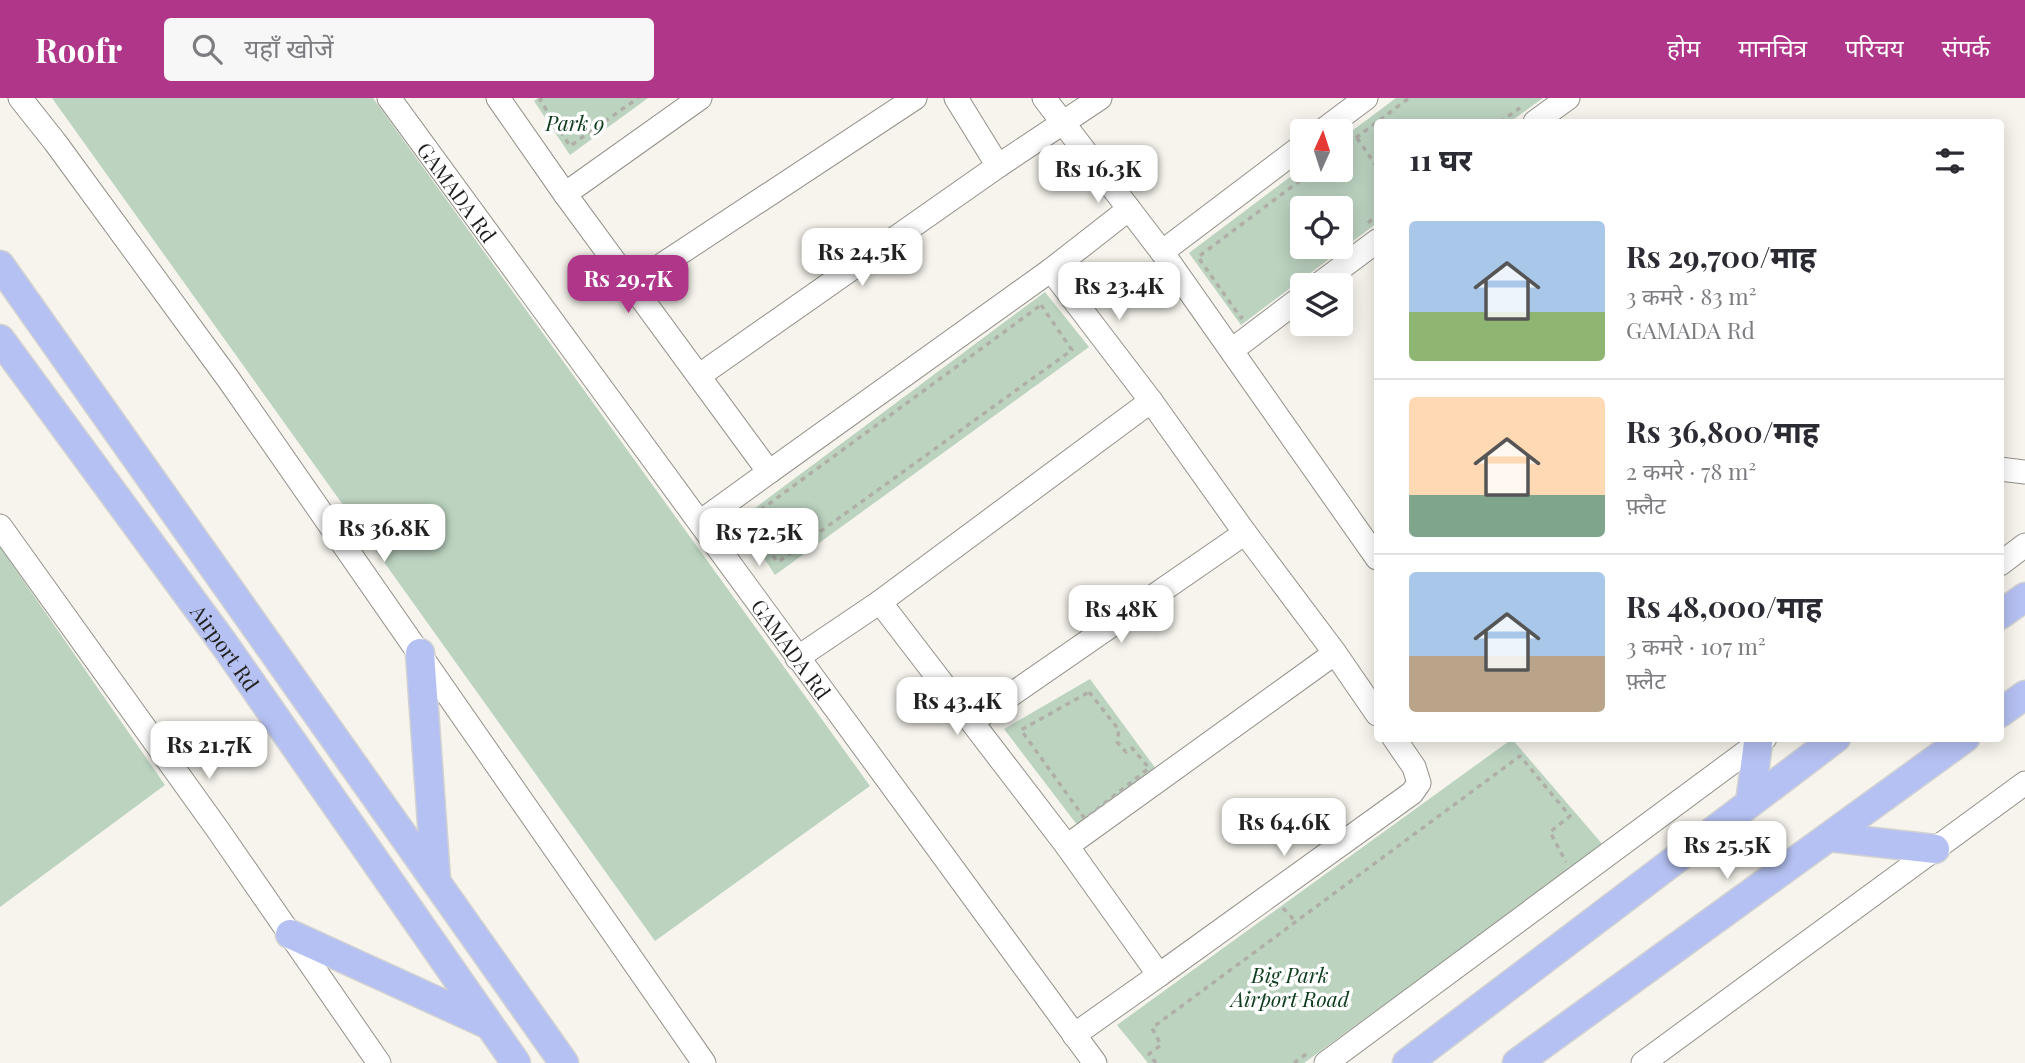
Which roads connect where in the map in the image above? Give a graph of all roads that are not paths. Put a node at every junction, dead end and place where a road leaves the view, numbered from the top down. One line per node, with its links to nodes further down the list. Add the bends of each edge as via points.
1 (20, 98): 41 (street, via 229,380)
2 (389, 98): 32 (street, GAMADA Rd)
3 (700, 98): 16 (street)
4 (915, 98): 23 (street)
5 (956, 98): 15 (street)
6 (1044, 98): 13 (street)
7 (1100, 98): 13 (street)
8 (1366, 98): 11 (street)
9 (1568, 98): 12 (street)
10 (501, 99): 16 (street)
11 (1338, 119)
12 (1539, 119)
13 (1063, 124): 15 (street); 17 (street)
14 (1290, 155): 19 (street)
15 (998, 166): 27 (street)
16 (565, 194): 23 (street)
17 (1129, 209): 19 (street); 21 (street)
18 (1374, 243): 22 (street)
19 (1162, 251): 26 (street)
20 (0, 265): 58 (main road)
21 (1051, 270): 28 (street); 30 (street)
22 (1334, 273)
23 (633, 284): 27 (street)
24 (1290, 307): 26 (street)
25 (0, 339): 61 (main road, Airport Rd, via 224,644)
26 (1232, 350): 36 (street)
27 (700, 375): 30 (street)
28 (1151, 401): 34 (street); 39 (street)
29 (2004, 469): 31 (street)
30 (769, 472): 32 (street)
31 (2025, 472)
32 (700, 522): 43 (street, GAMADA Rd)
33 (0, 526): 59 (street)
34 (1245, 533): 42 (street); 47 (street)
35 (2025, 545): 37 (street)
36 (1374, 554)
37 (2004, 561)
38 (2025, 597): 40 (main road)
39 (880, 602): 43 (street); 47 (street)
40 (2004, 612)
41 (419, 653): 58 (main road); 67 (street)
42 (1335, 653): 45 (street); 56 (street)
43 (797, 658): 62 (street, GAMADA Rd)
44 (2025, 695): 46 (main road)
45 (1374, 710)
46 (2004, 710)
47 (973, 721): 56 (street)
48 (1397, 742): 60 (street, via 1419,775 1412,793)
49 (1760, 742): 63 (street)
50 (1761, 742): 54 (main road)
51 (1831, 742): 54 (main road)
52 (1960, 742): 55 (main road)
53 (2025, 782): 57 (street)
54 (1749, 803): 69 (main road)
55 (1829, 837): 57 (main road); 70 (main road)
56 (1067, 846): 60 (street)
57 (1935, 849): 71 (street)
58 (436, 880): 66 (main road)
59 (289, 934): 61 (main road); 64 (street)
60 (1159, 975): 62 (street)
61 (490, 1025): 65 (main road, Airport Rd)
62 (1074, 1035): 68 (street, GAMADA Rd)
63 (1321, 1055)
64 (379, 1063)
65 (516, 1063)
66 (565, 1063)
67 (704, 1063)
68 (1095, 1063)
69 (1407, 1063)
70 (1517, 1063)
71 (1643, 1063)

